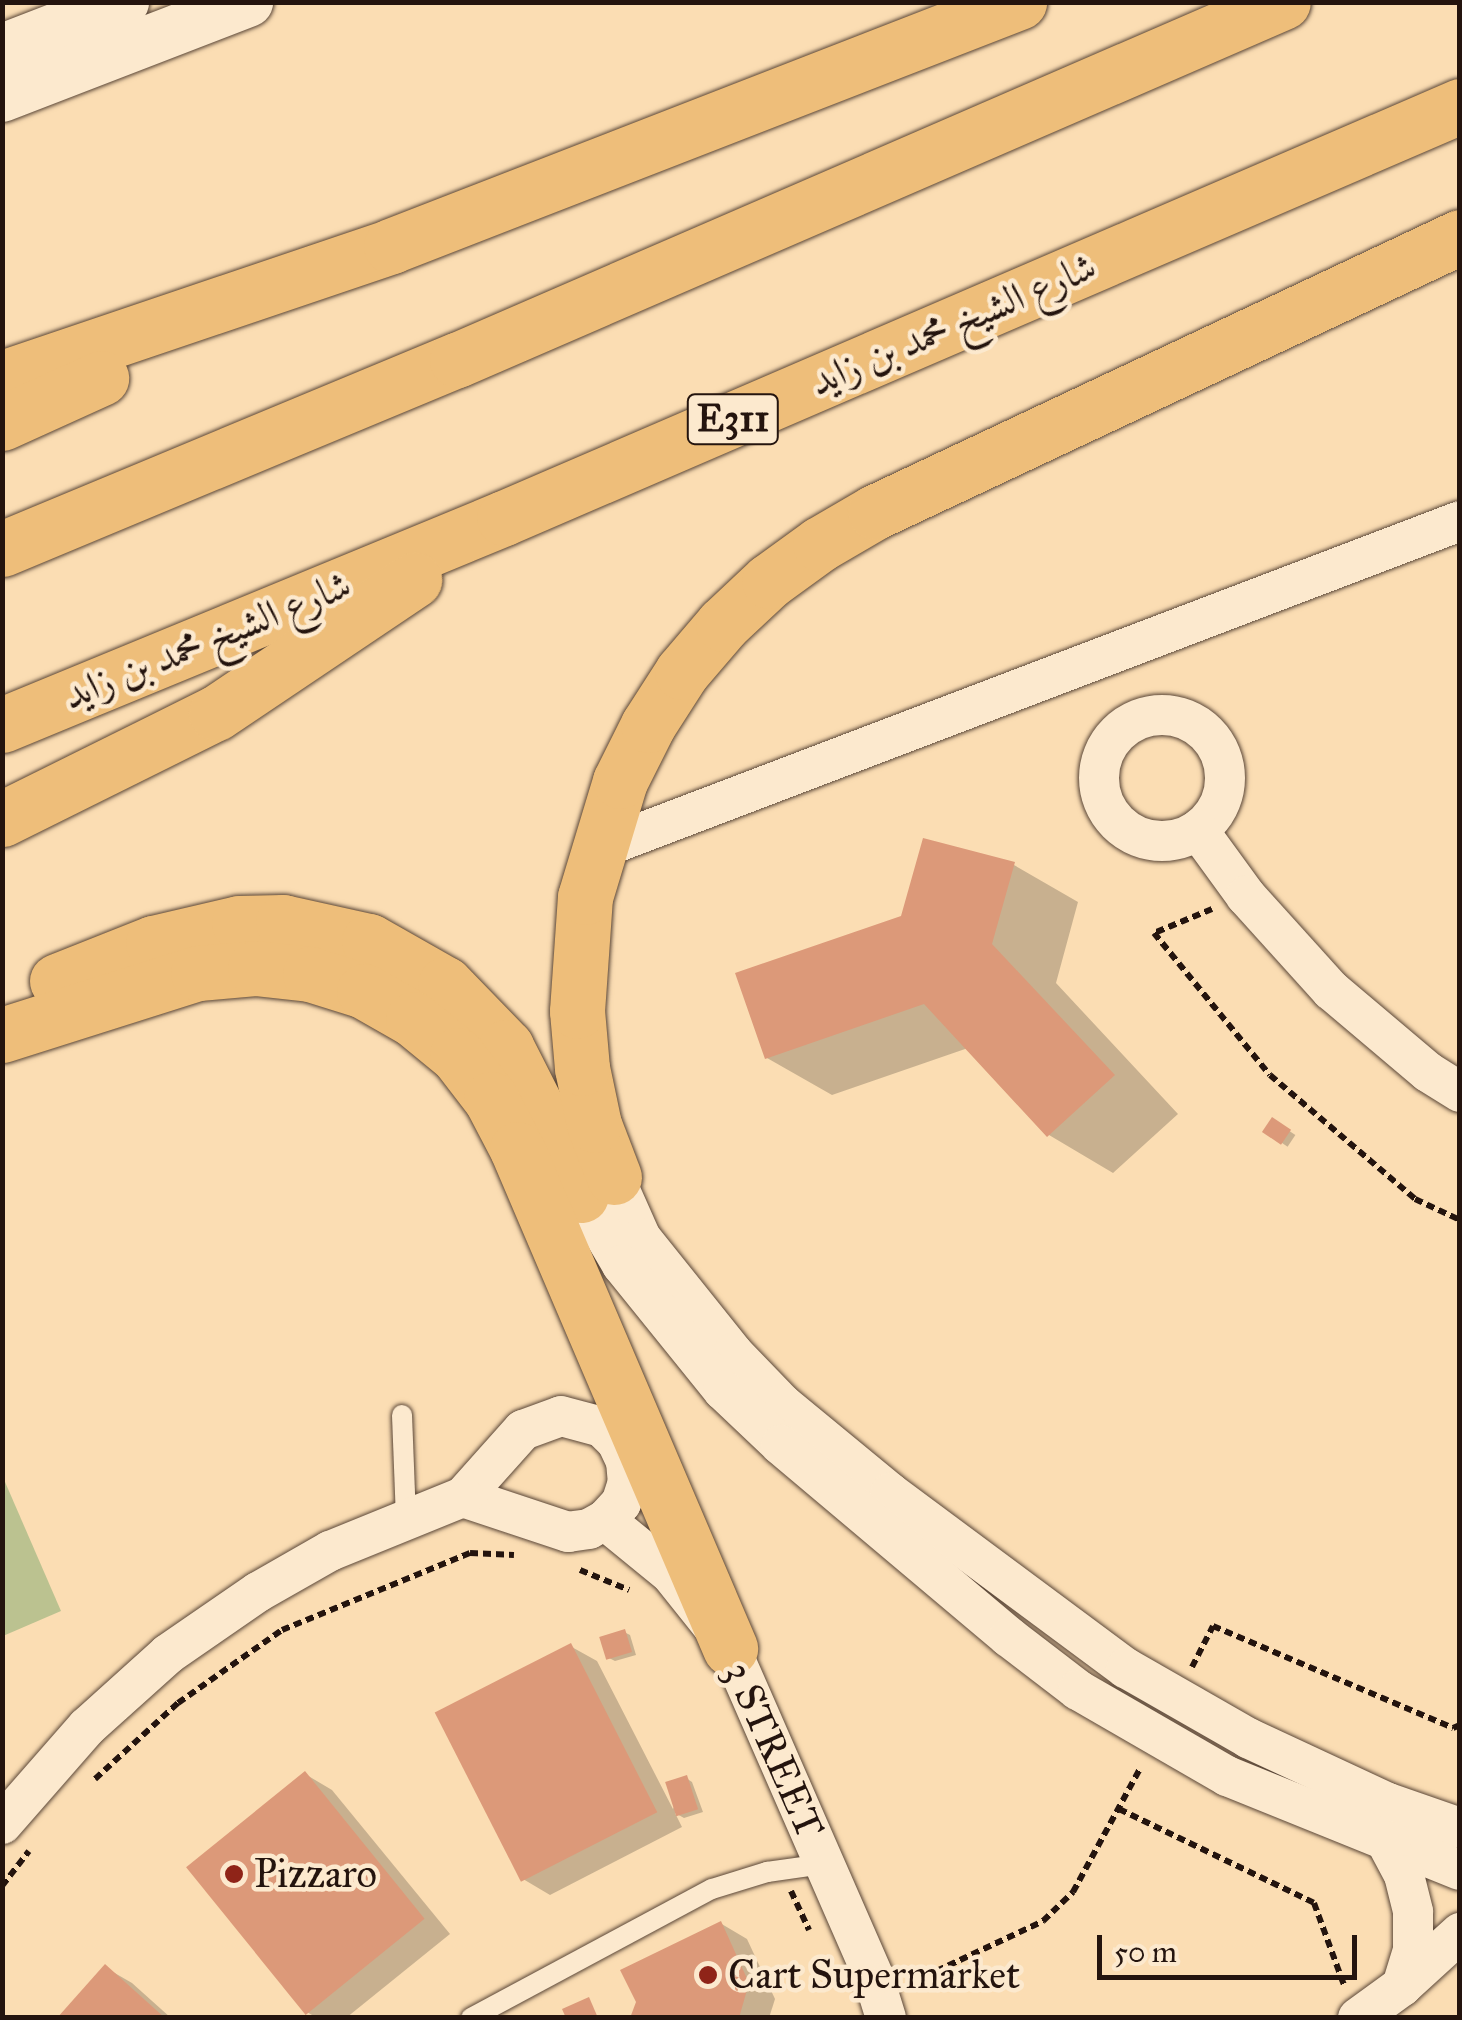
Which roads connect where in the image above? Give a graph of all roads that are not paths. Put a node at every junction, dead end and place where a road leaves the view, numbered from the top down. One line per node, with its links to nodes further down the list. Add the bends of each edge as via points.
1 (124, 2): 5 (street)
2 (248, 2): 6 (street)
3 (1020, 2): 9 (highway)
4 (1283, 2): 14 (highway)
5 (2, 49)
6 (2, 97)
7 (1460, 106): 12 (highway, شارع الشيخ محمد بن زايد / E311)
8 (1460, 237): 18 (highway, via 875,512 820,544 746,602 682,672 620,781)
9 (391, 246): 10 (highway); 11 (highway)
10 (2, 378)
11 (2, 422)
12 (504, 518): 15 (highway, شارع الشيخ محمد بن زايد / E311); 16 (highway, via 216,712)
13 (1460, 521): 18 (street)
14 (2, 549)
15 (2, 725)
16 (2, 819)
17 (1198, 830): 21 (street, via 1330,990)
18 (599, 849): 22 (highway, via 585,897 577,1011)
19 (2, 1002): 22 (highway, via 196,930 283,922 368,941 445,984 487,1024)
20 (2, 1035): 27 (highway, via 198,973 254,968 346,986 413,1018 457,1055 517,1149)
21 (1460, 1092)
22 (598, 1186): 28 (street, via 782,1404 1012,1586 1126,1668 1266,1746 1388,1803); 30 (street, via 622,1265 723,1390 780,1446 1078,1690 1227,1776)
23 (402, 1415): 25 (lane)
24 (462, 1497): 25 (street); 26 (street, via 568,1532); 26 (street, via 522,1430 561,1416 582,1419 602,1427 626,1461 621,1503)
25 (406, 1518): 29 (street, via 258,1592 168,1654 87,1727)
26 (605, 1520): 27 (street, 3 STREET, via 671,1574)
27 (730, 1648): 31 (street, 3 STREET)
28 (1460, 1828)
29 (17, 1836)
30 (1386, 1841): 32 (street); 34 (street, via 1414,1912 1413,1950)
31 (824, 1864): 35 (street, 3 STREET); 37 (lane, via 712,1890)
32 (1460, 1870)
33 (1460, 1933): 34 (street)
34 (1402, 1986): 36 (street)
35 (884, 2007)
36 (1354, 2009)
37 (471, 2018)

